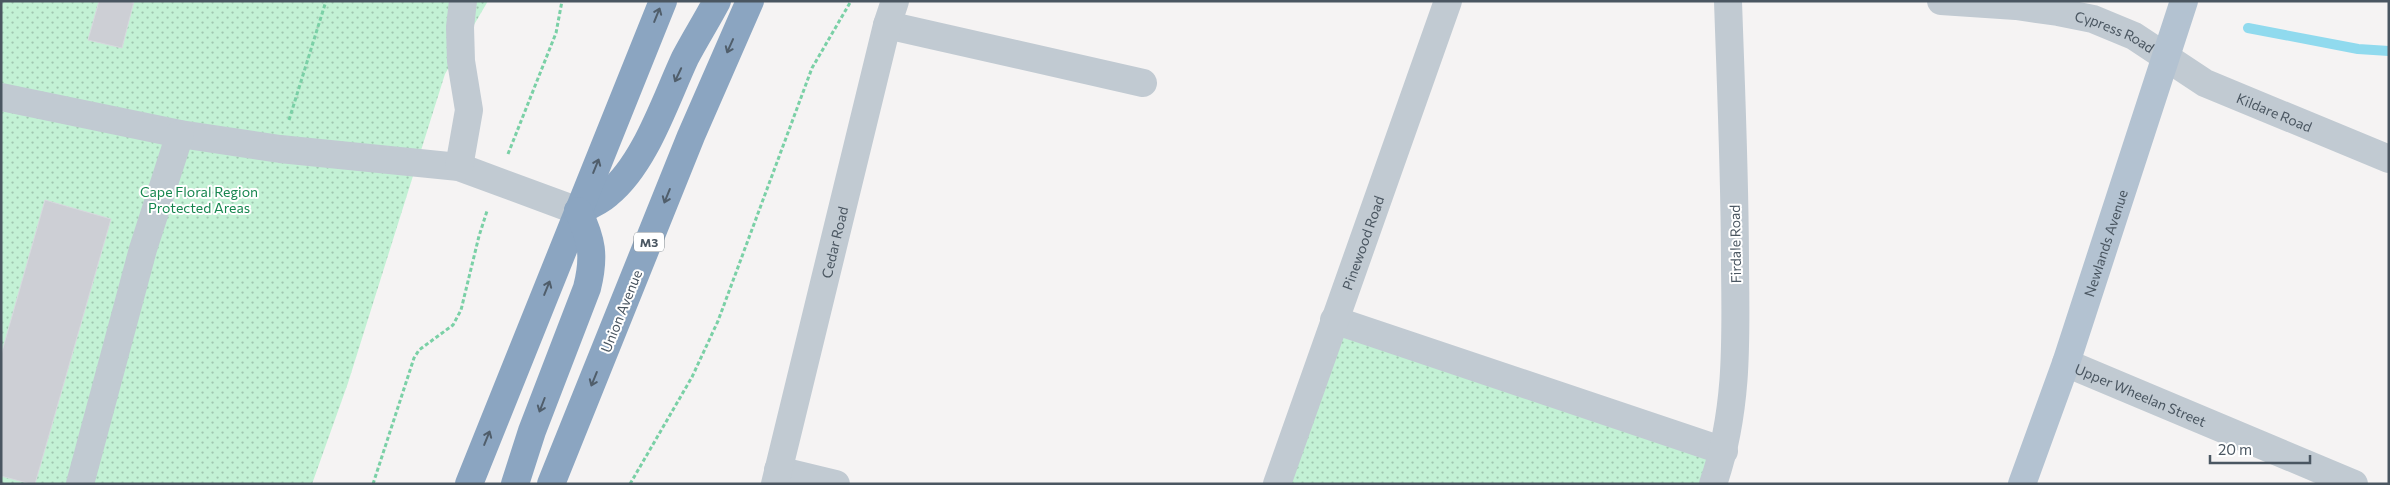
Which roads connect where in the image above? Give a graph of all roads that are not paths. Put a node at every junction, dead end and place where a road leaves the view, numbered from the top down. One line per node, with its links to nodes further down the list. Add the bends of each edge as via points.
1 (463, 1): 15 (street, via 461,61 469,110)
2 (663, 1): 16 (highway, one-way to 2)
3 (717, 1): 16 (highway, one-way to 16, via 627,175 603,198)
4 (750, 1): 24 (highway, Union Avenue / M3, one-way to 24, via 691,136)
5 (1448, 1): 17 (street, Pinewood Road)
6 (1728, 1): 19 (street, Firdale Road, via 1735,357)
7 (1941, 1): 10 (street, Cypress Road, via 2016,6 2093,19 2134,36)
8 (2184, 1): 10 (main road, Newlands Avenue)
9 (891, 13): 11 (street); 20 (street, Cedar Road)
10 (2164, 56): 14 (street, Kildare Road, via 2205,83); 18 (main road, Newlands Avenue)
11 (1143, 83)
12 (1, 97): 13 (street)
13 (180, 134): 15 (street, via 280,149); 21 (street, via 143,249)
14 (2389, 159)
15 (459, 167): 16 (street)
16 (578, 211): 22 (highway, one-way to 16); 23 (highway, one-way to 23, via 590,239 593,255 591,272)
17 (1334, 320): 19 (street); 26 (street, Pinewood Road)
18 (2066, 363): 28 (main road, Newlands Avenue); 29 (street, Upper Wheelan Street)
19 (1724, 451): 27 (street, Firdale Road)
20 (777, 477): 25 (street)
21 (80, 484)
22 (469, 484)
23 (515, 484)
24 (552, 484)
25 (836, 484)
26 (1277, 484)
27 (1713, 484)
28 (2022, 484)
29 (2354, 484)

